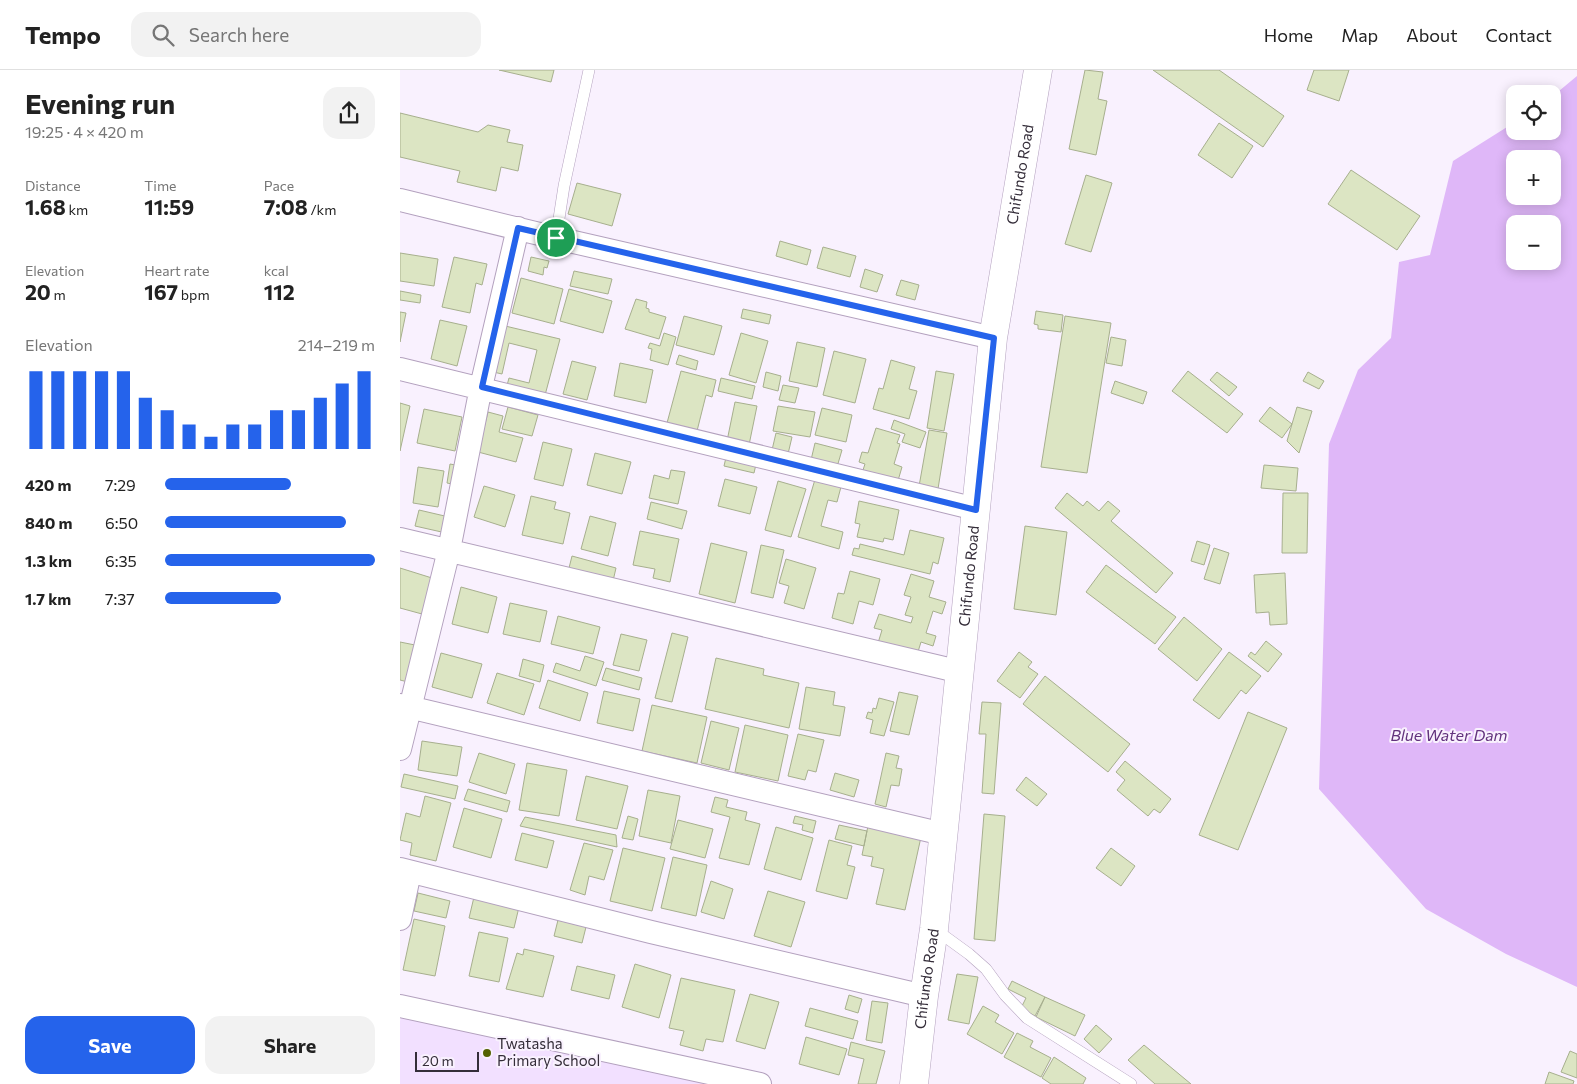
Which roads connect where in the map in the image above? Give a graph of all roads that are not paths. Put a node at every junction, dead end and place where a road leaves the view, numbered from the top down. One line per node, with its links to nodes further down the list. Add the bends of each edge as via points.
1 (589, 70): 5 (lane)
2 (1038, 70): 6 (street, Chifundo Road)
3 (400, 200): 4 (street)
4 (518, 228): 5 (street); 8 (street)
5 (556, 238): 6 (street)
6 (994, 338): 9 (street, Chifundo Road)
7 (400, 368): 8 (street)
8 (482, 387): 9 (street); 11 (street)
9 (976, 510): 12 (street, Chifundo Road)
10 (400, 539): 11 (street)
11 (449, 550): 12 (street); 13 (street)
12 (961, 672): 15 (street, Chifundo Road)
13 (405, 706): 14 (street); 15 (street)
14 (400, 749)
15 (943, 834): 18 (street, Chifundo Road)
16 (405, 871): 17 (street); 19 (street)
17 (400, 919)
18 (934, 929): 19 (street, Chifundo Road); 23 (lane, via 986,969 1027,1018)
19 (924, 996): 22 (street, Chifundo Road)
20 (400, 1006): 21 (street)
21 (760, 1084)
22 (914, 1084)
23 (1131, 1084)

